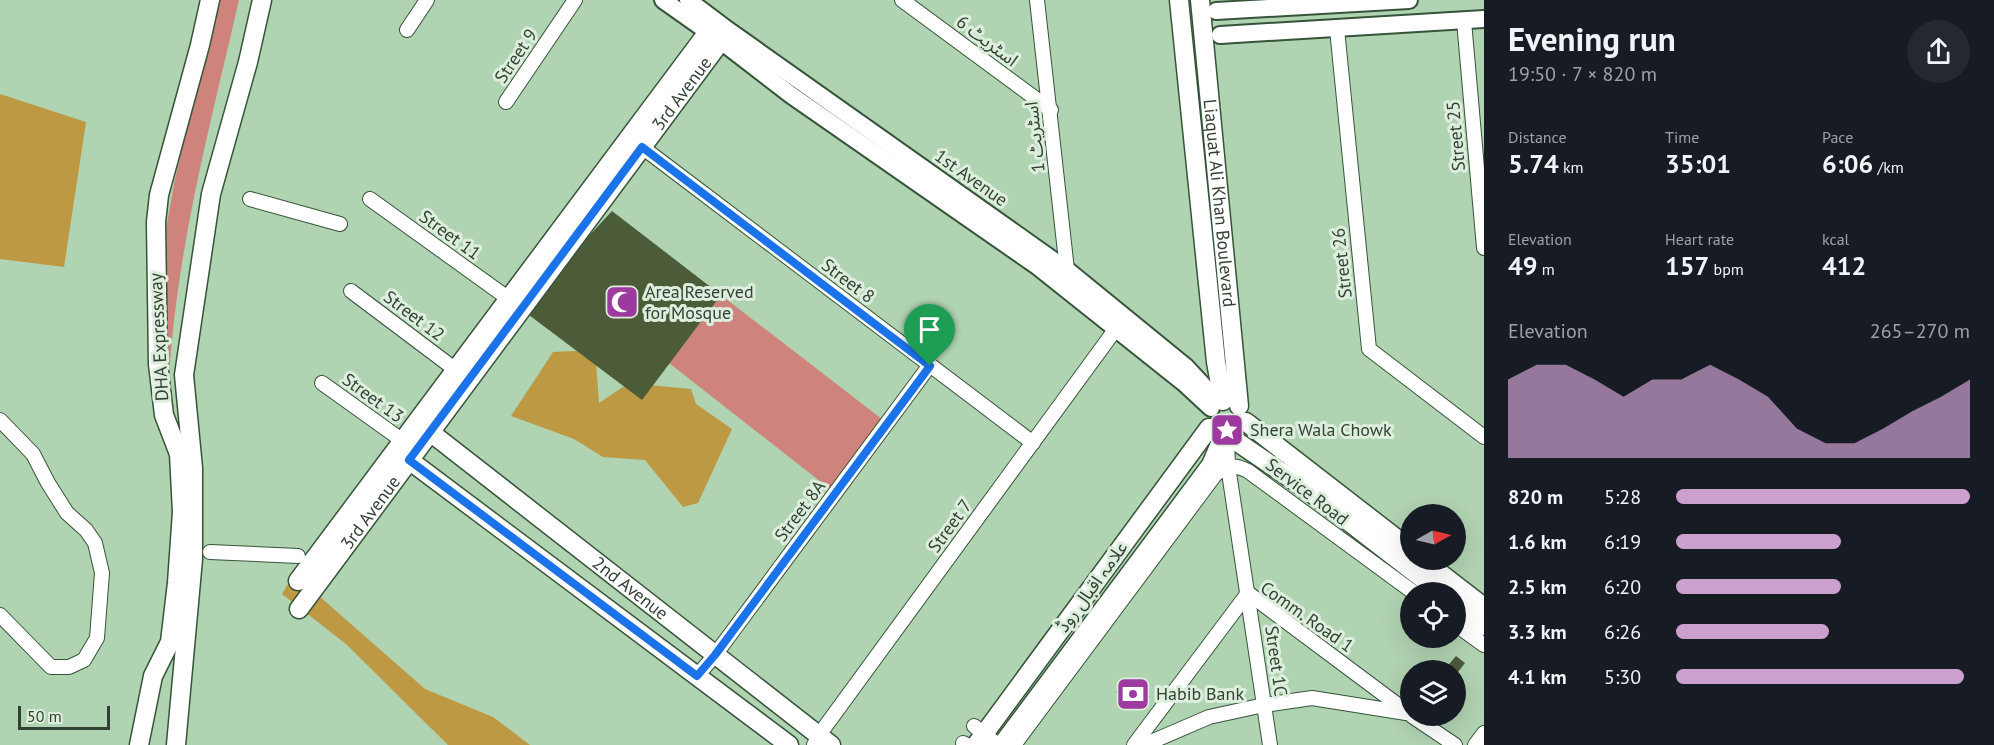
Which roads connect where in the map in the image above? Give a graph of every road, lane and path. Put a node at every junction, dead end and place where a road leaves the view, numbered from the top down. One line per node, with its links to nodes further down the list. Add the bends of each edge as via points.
1 (210, 0): 68 (main road, DHA Expressway, via 159,195 156,222 158,364 164,415 179,454 182,512 170,642 153,676)
2 (262, 0): 69 (main road, DHA Expressway, via 211,194 184,375 193,468 193,560)
3 (427, 0): 17 (street)
4 (575, 0): 20 (street, Street 9)
5 (663, 0): 19 (street)
6 (688, 0): 28 (street, 1st Avenue)
7 (902, 0): 21 (street, اسٹریٹ 6)
8 (1037, 0): 21 (street, اسٹریٹ 1)
9 (1179, 0): 35 (main road, Liaquat Ali Khan Boulevard, via 1216,362)
10 (1200, 0): 35 (main road, Liaquat Ali Khan Boulevard)
11 (1409, 0): 12 (street)
12 (1342, 3): 13 (street)
13 (1216, 11)
14 (1484, 19): 15 (street)
15 (1464, 21): 16 (street); 22 (street, Street 25)
16 (1338, 29): 18 (street); 39 (street, Street 26, via 1369,349)
17 (407, 30)
18 (1220, 35)
19 (715, 36): 23 (main road, 3rd Avenue); 30 (main road, 3rd Avenue); 31 (street, via 791,95 1036,266)
20 (506, 102)
21 (1051, 110): 28 (street, اسٹریٹ 1)
22 (1479, 131): 27 (street, Street 25)
23 (642, 147): 32 (street, Street 8); 37 (main road, 3rd Avenue)
24 (250, 199): 26 (street)
25 (370, 199): 30 (street, Street 11)
26 (340, 224)
27 (1484, 248)
28 (1067, 270): 35 (street, 1st Avenue, via 1186,367)
29 (351, 291): 33 (street, Street 12)
30 (509, 299): 33 (main road, 3rd Avenue)
31 (1115, 330): 35 (street, via 1184,383); 41 (street, Street 7)
32 (930, 366): 41 (street, Street 8); 59 (street, Street 8A)
33 (456, 370): 40 (main road, 3rd Avenue)
34 (322, 383): 40 (street, Street 13)
35 (1228, 408): 38 (main road, via 1242,431); 38 (main road, via 1207,422); 44 (main road)
36 (0, 420): 55 (street, via 33,454 67,513 95,543 102,573 97,638 84,660 69,667 51,667)
37 (430, 432): 42 (main road, 3rd Avenue); 59 (main road, 2nd Avenue)
38 (1223, 437): 43 (street, Street 1C); 50 (main road, via 1309,491); 66 (main road, علامہ اقبال روڈ); 71 (main road, via 1211,465)
39 (1484, 437)
40 (402, 441): 48 (main road, 3rd Avenue)
41 (1033, 443): 67 (street, Street 7)
42 (409, 460): 53 (main road, 3rd Avenue); 60 (main road, 2nd Avenue)
43 (1228, 466): 49 (street, Service Road, via 1248,471); 51 (street, Street 1C); 72 (street, via 1215,475)
44 (1400, 541)
45 (210, 552): 46 (street)
46 (298, 556)
47 (1437, 570): 52 (main road)
48 (298, 581)
49 (1400, 582)
50 (1427, 582)
51 (1248, 593): 61 (street, Street 1C); 62 (street, Comm. Road 1); 73 (street, Comm. Road 1)
52 (1484, 607)
53 (299, 609)
54 (1466, 612): 56 (main road)
55 (0, 615)
56 (1484, 626)
57 (1466, 632): 58 (street)
58 (1484, 645)
59 (715, 655): 60 (street, Street 8A); 67 (main road, 2nd Avenue)
60 (697, 676): 70 (main road, 2nd Avenue)
61 (1264, 705): 63 (street, via 1312,698); 74 (street, via 1209,717); 75 (street, Street 1C)
62 (1400, 707)
63 (1400, 712)
64 (1427, 726): 76 (street, Comm. Road 1)
65 (1484, 733): 77 (street)
66 (973, 739): 71 (street)
67 (821, 742)
68 (139, 745)
69 (176, 745)
70 (789, 745)
71 (1000, 745)
72 (1014, 745)
73 (1134, 745)
74 (1144, 745)
75 (1270, 745)
76 (1455, 745)
77 (1475, 745)

